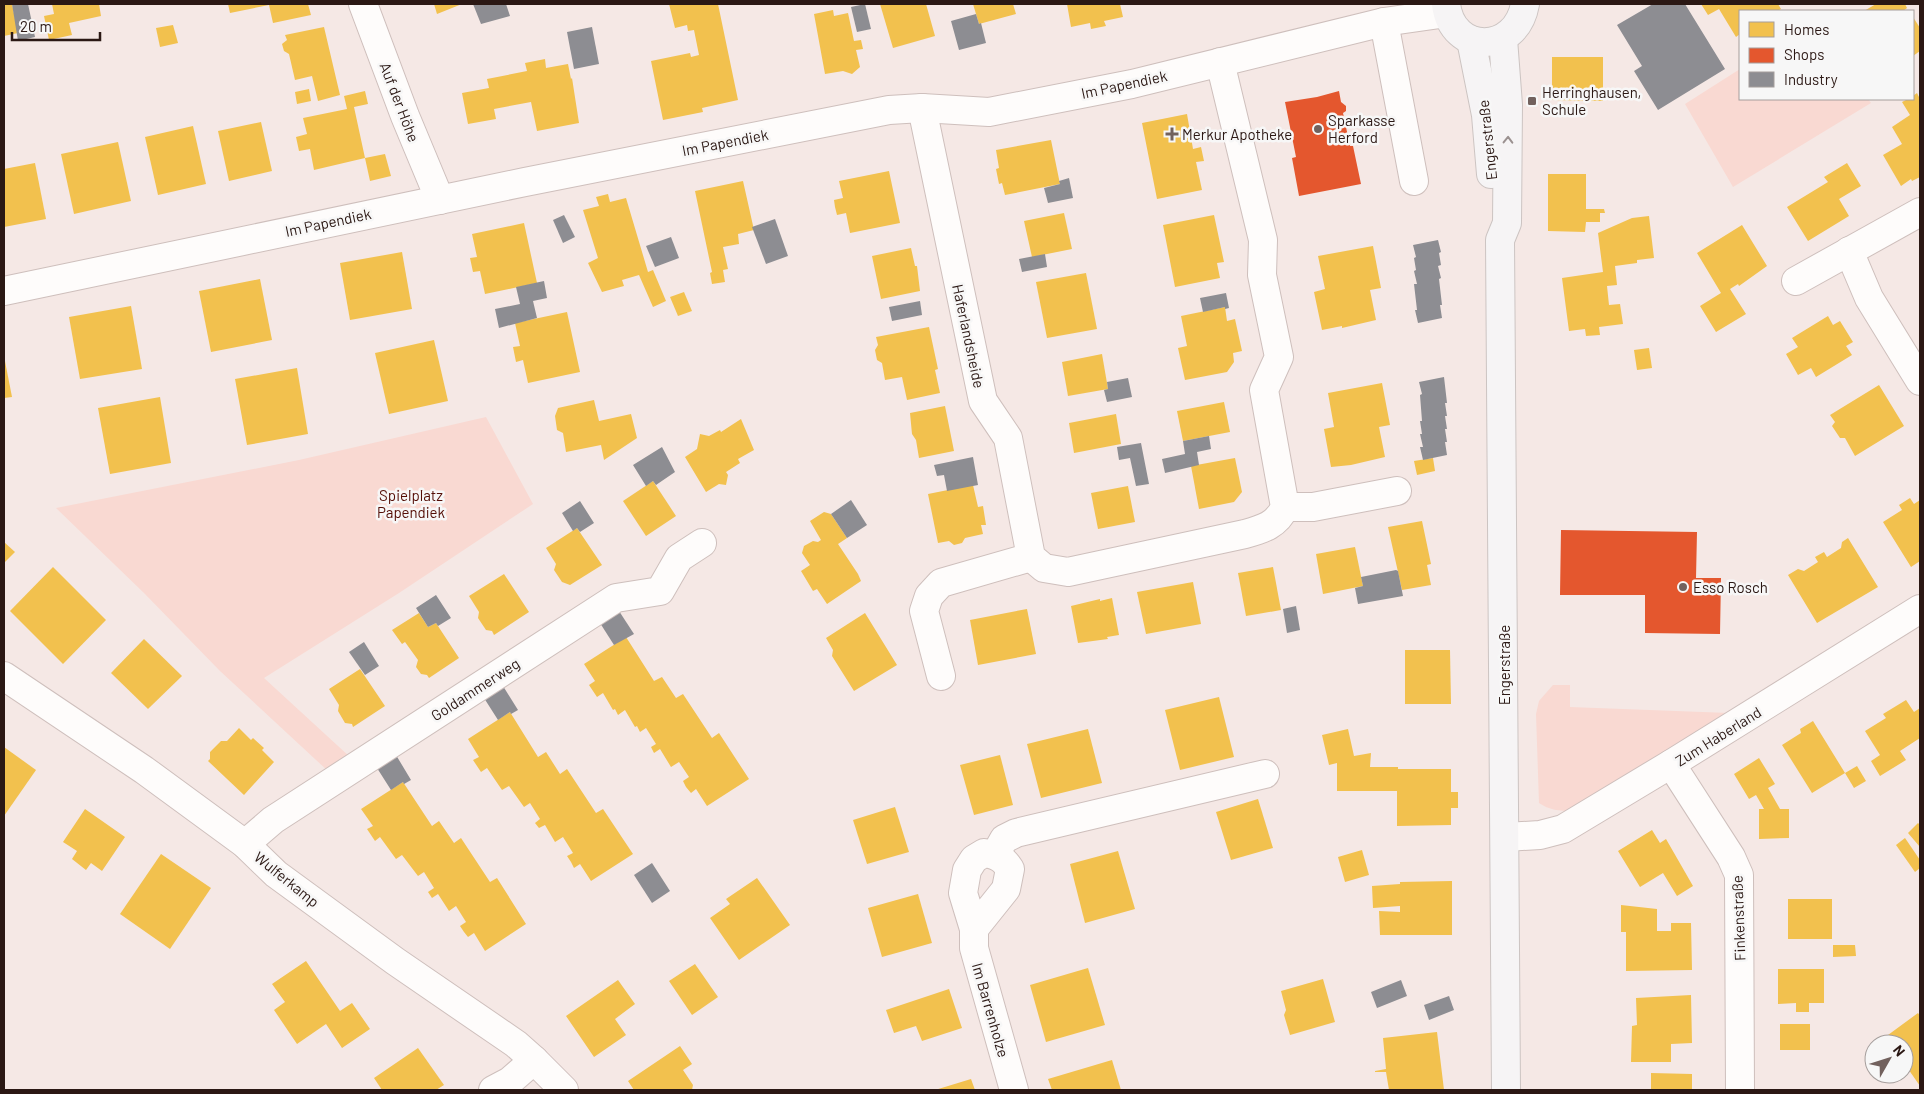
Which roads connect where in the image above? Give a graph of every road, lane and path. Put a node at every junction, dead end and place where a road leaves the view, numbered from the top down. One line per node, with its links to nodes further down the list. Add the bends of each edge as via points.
1 (363, 4): 11 (street, Auf der Höhe, via 404,116)
2 (1525, 4): 3 (street); 6 (main road, via 1522,18)
3 (1529, 4)
4 (1446, 8): 5 (street, Im Papendiek); 7 (main road, via 1460,34)
5 (1384, 22): 8 (street, Im Papendiek); 10 (street)
6 (1503, 38): 7 (main road, via 1487,43); 13 (main road, Engerstraße, one-way to 6, via 1507,223 1508,105)
7 (1472, 40): 13 (main road, Engerstraße, via 1492,161 1491,223)
8 (1220, 62): 9 (street, Im Papendiek, via 1132,84 989,112); 19 (street, via 1262,240 1262,276 1279,356 1264,390)
9 (922, 108): 11 (street, Im Papendiek, via 889,110); 21 (street, Haferlandsheide, via 983,401 1008,438)
10 (1414, 181)
11 (440, 200): 16 (street, Im Papendiek)
12 (1920, 212): 14 (street)
13 (1500, 240): 27 (main road, Engerstraße)
14 (1849, 251): 15 (street); 17 (street, via 1869,298)
15 (1796, 281)
16 (4, 291)
17 (1920, 381)
18 (1397, 491): 19 (street, via 1313,507)
19 (1285, 507): 21 (street, via 1281,516 1268,527 1245,534 1068,572 1044,568)
20 (702, 543): 28 (street, Goldammerweg, via 680,558 660,591 616,598 273,820)
21 (1031, 557): 24 (street, via 941,582 929,596 924,611)
22 (1920, 609): 25 (street, Zum Haberland)
23 (4, 676): 28 (street, Wulferkamp, via 144,770)
24 (941, 676)
25 (1672, 764): 27 (street, Zum Haberland, via 1563,829 1540,835); 36 (street, Finkenstraße, via 1739,874)
26 (1264, 774): 29 (street, via 1016,833 1004,839)
27 (1506, 837): 35 (main road, Engerstraße)
28 (245, 844): 31 (street, Wulferkamp, via 276,874)
29 (995, 855): 30 (street, via 1010,869 1006,889); 30 (street, Im Barrenholze, via 984,853 974,859 967,870 963,893)
30 (974, 929): 34 (street, Im Barrenholze, via 974,948)
31 (534, 1060): 32 (street); 33 (street, Wulferkamp)
32 (494, 1090)
33 (564, 1090)
34 (1014, 1090)
35 (1506, 1090)
36 (1740, 1090)

